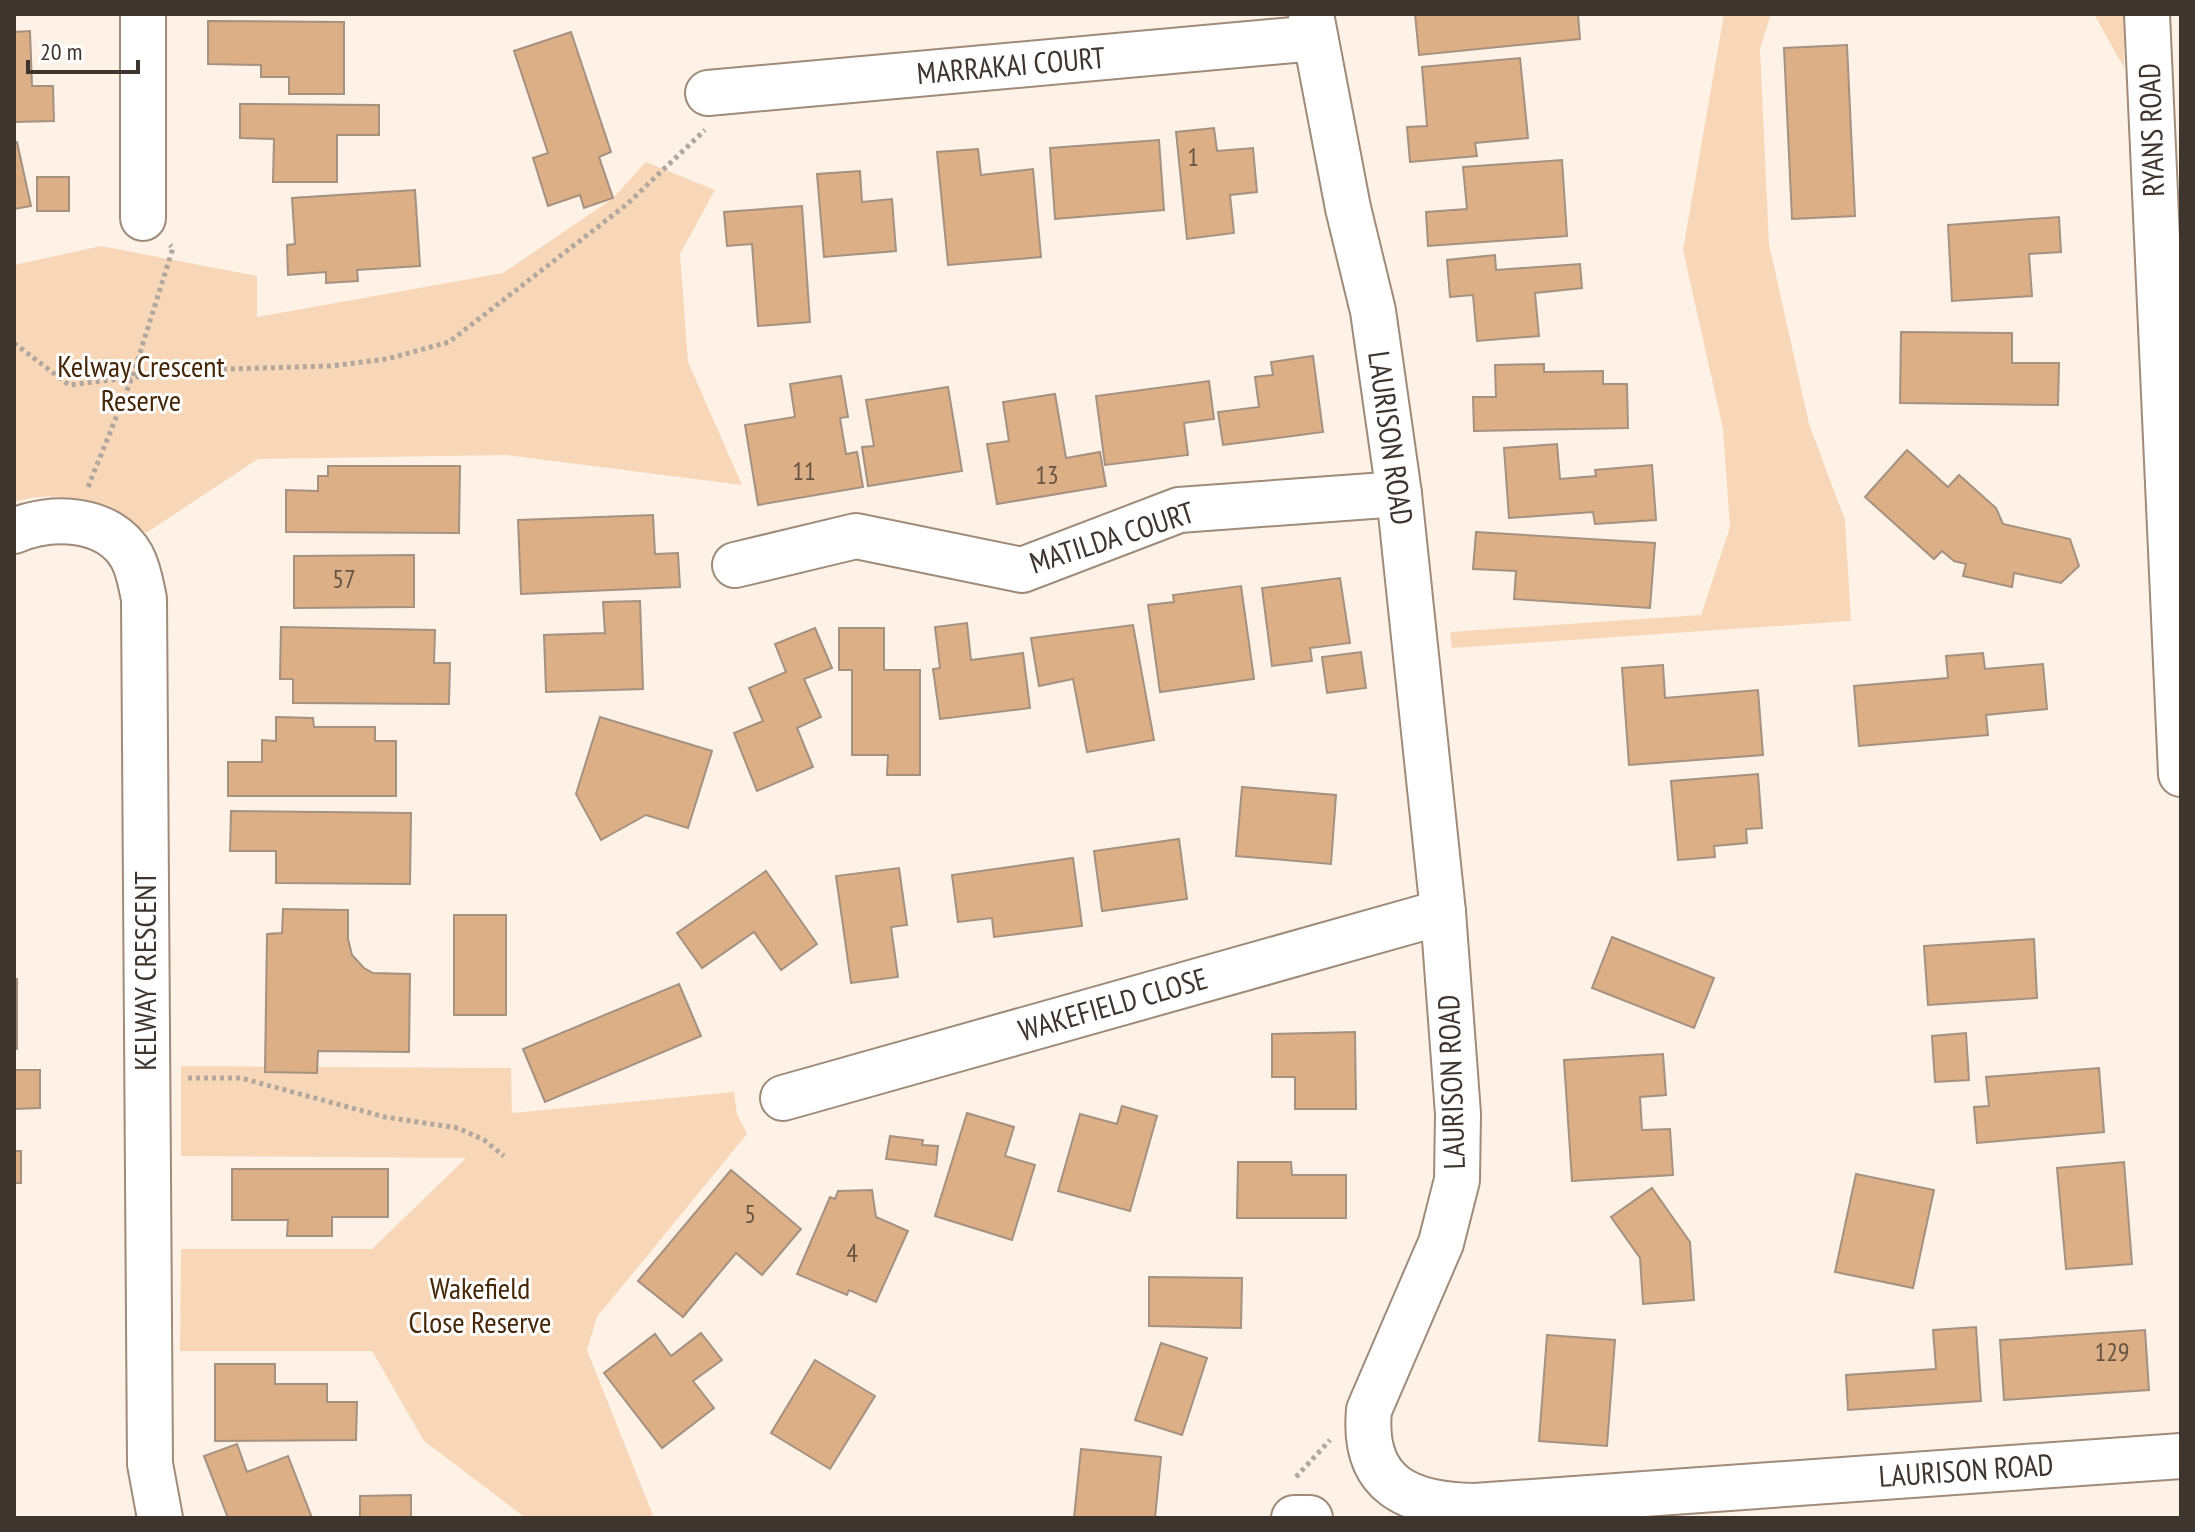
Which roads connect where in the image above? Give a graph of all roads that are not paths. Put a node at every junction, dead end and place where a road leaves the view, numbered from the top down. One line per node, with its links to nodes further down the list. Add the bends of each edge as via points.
1 (143, 14): 5 (street)
2 (2147, 14): 9 (street, RYANS ROAD)
3 (1313, 26): 4 (street, MARRAKAI COURT); 6 (street, LAURISON ROAD, via 1373,311)
4 (708, 93)
5 (143, 218)
6 (1399, 494): 8 (street, MATILDA COURT, via 1179,510 1022,570 856,536); 10 (street, LAURISON ROAD)
7 (14, 531): 13 (street, KELWAY CRESCENT, via 34,523 73,521 110,535 124,545 144,599 150,1464)
8 (735, 565)
9 (2181, 774)
10 (1443, 912): 11 (street, WAKEFIELD CLOSE); 12 (street, LAURISON ROAD, via 1458,1114 1457,1180 1441,1243 1369,1410 1373,1462 1388,1481 1435,1505 1475,1506)
11 (783, 1098)
12 (2181, 1456)
13 (160, 1518)

